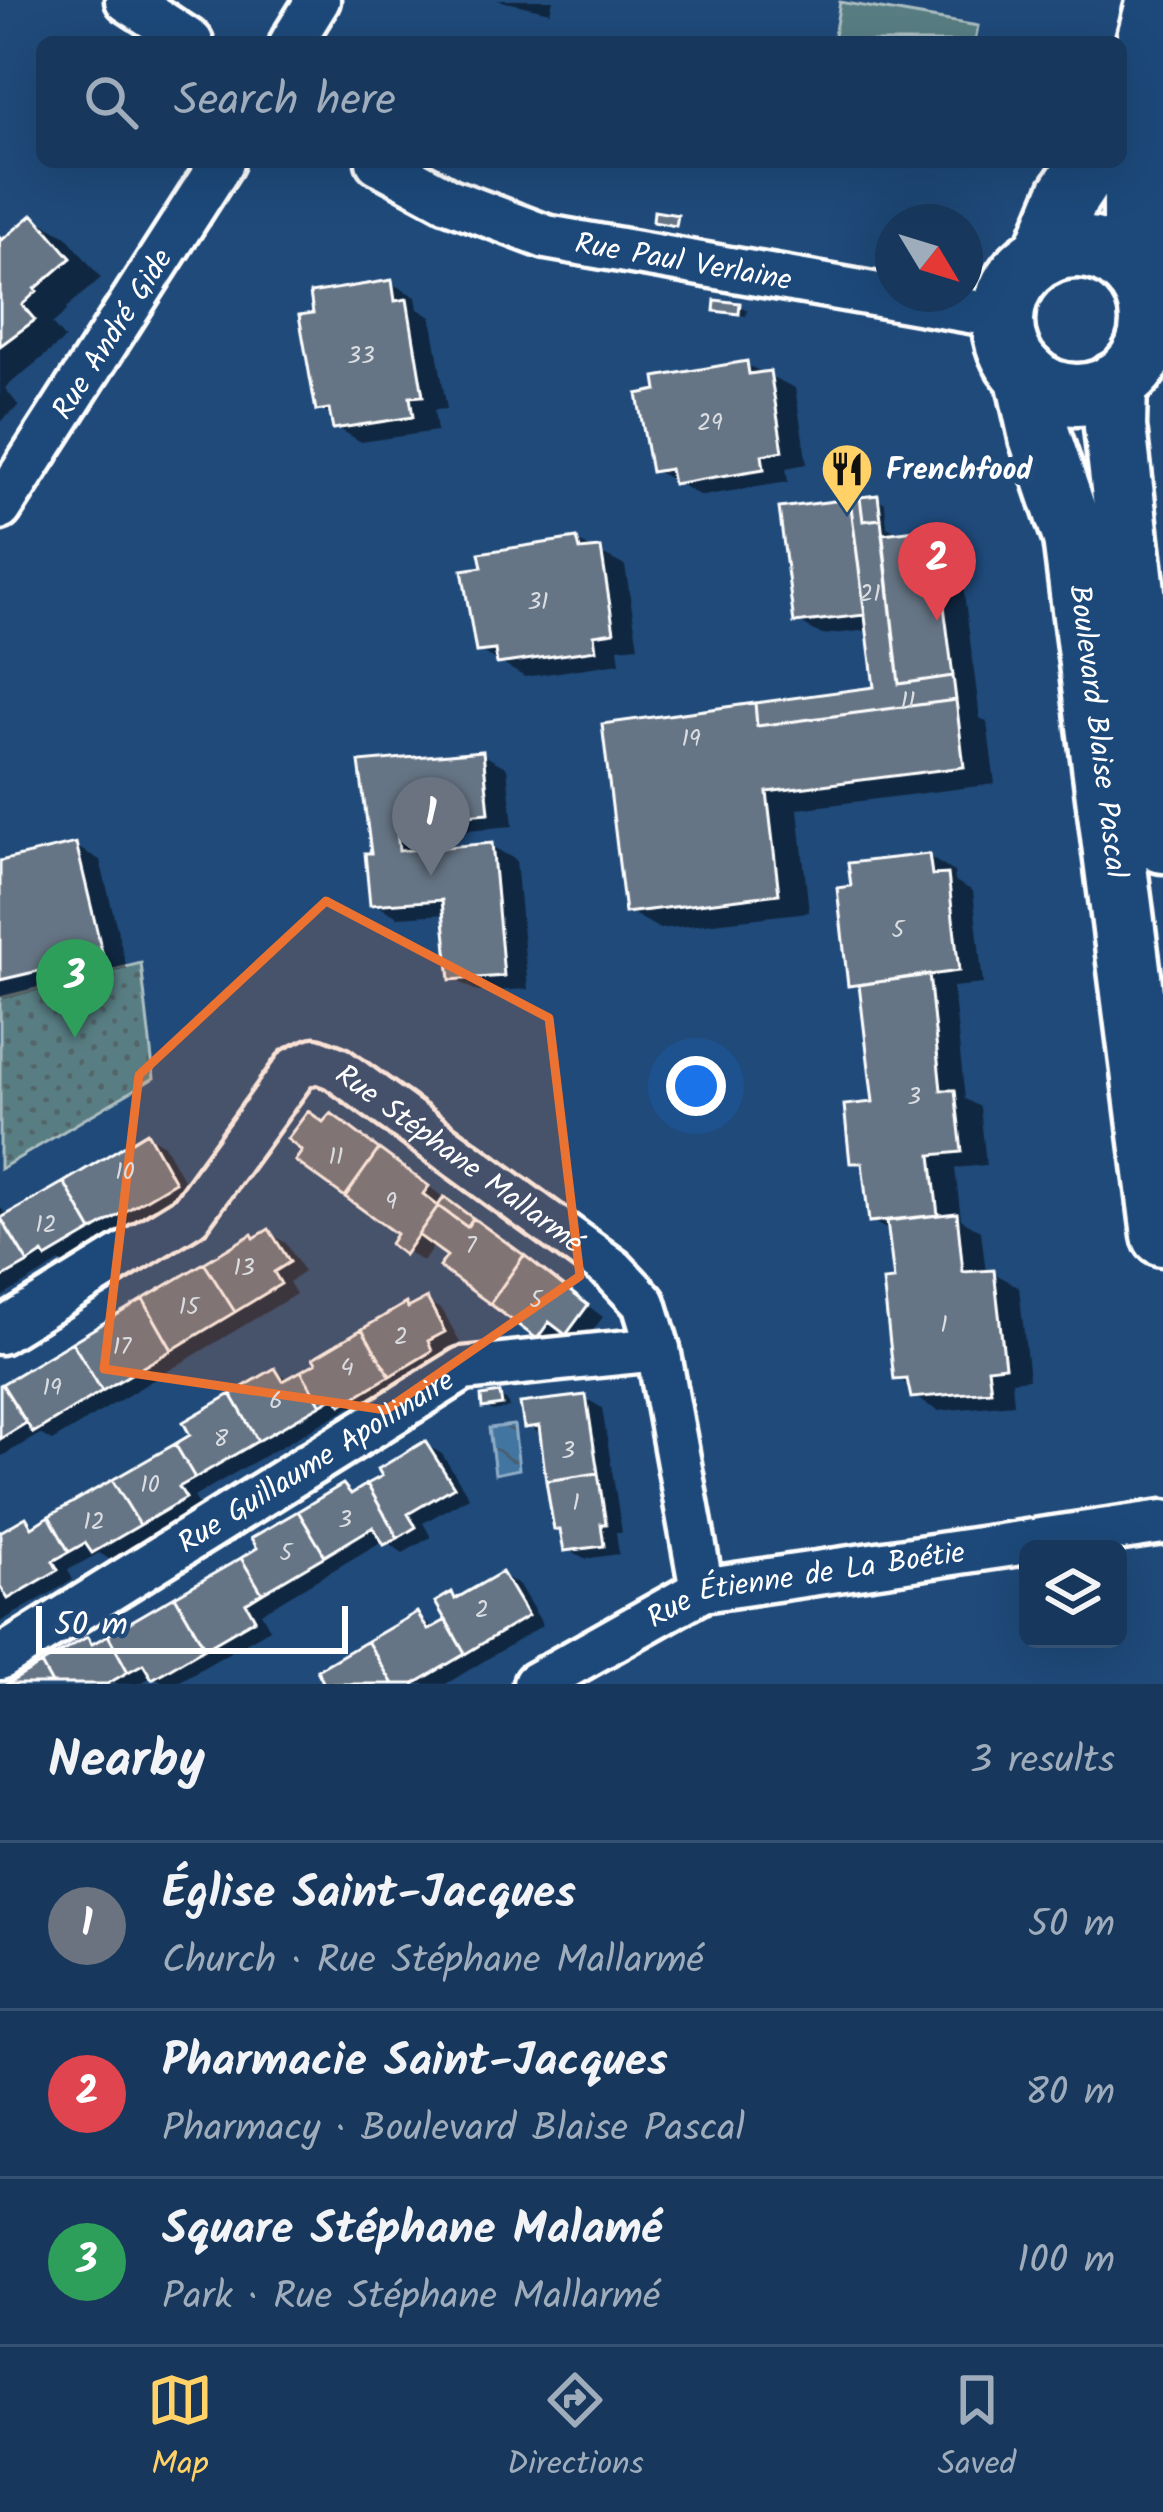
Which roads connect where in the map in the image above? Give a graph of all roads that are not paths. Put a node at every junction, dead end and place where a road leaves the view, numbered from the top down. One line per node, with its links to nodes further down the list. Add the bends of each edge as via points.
1 (127, 0): 4 (street)
2 (318, 0): 5 (street)
3 (1158, 0): 6 (street)
4 (182, 36)
5 (296, 36)
6 (1128, 102): 11 (street)
7 (218, 168): 16 (street, Rue André Gide)
8 (389, 168): 12 (street, Rue Paul Verlaine, via 546,237)
9 (1087, 168): 10 (street)
10 (1044, 255): 11 (street, via 1100,250); 12 (street, via 1011,288)
11 (1134, 273): 13 (street)
12 (1004, 317): 14 (street, Boulevard Blaise Pascal, via 1009,350)
13 (1157, 335): 15 (street)
14 (1026, 374): 15 (street, via 1076,395); 18 (street, Boulevard Blaise Pascal, via 1074,538)
15 (1116, 383): 17 (street, Boulevard Blaise Pascal, via 1114,427)
16 (0, 508)
17 (1163, 842)
18 (1163, 1235)
19 (0, 1332): 20 (street, Rue Stéphane Mallarmé, via 190,1215 296,1069 315,1060 613,1270 644,1303)
20 (658, 1349): 22 (street, Rue Stéphane Mallarmé); 23 (street, Rue Guillaume Apollinaire, via 463,1370)
21 (1163, 1522): 22 (street, Rue Étienne de La Boétie)
22 (702, 1590): 24 (street, Rue Étienne de La Boétie)
23 (0, 1658)
24 (536, 1684)

